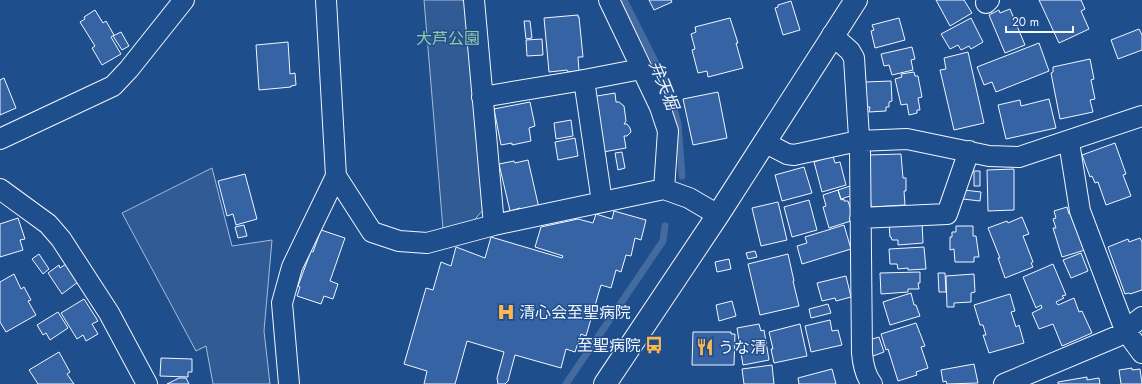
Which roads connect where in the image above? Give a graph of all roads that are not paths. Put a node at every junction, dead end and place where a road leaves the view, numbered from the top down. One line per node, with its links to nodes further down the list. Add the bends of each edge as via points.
1 (184, 0): 11 (street, via 113,86)
2 (326, 0): 16 (street)
3 (474, 0): 9 (street)
4 (609, 0): 7 (street)
5 (856, 0): 6 (street)
6 (832, 36): 12 (street, via 850,51 854,58); 13 (street)
7 (641, 69): 8 (street); 18 (street, via 660,106 668,131)
8 (584, 80): 9 (street); 19 (street)
9 (482, 97): 22 (street)
10 (1142, 116): 14 (street)
11 (0, 139)
12 (858, 141): 13 (street, via 794,155); 15 (street, via 907,139); 21 (street)
13 (764, 142): 20 (street)
14 (1069, 142): 15 (street, via 1020,157 988,156); 24 (street, via 1080,211)
15 (969, 151): 21 (street, via 947,214)
16 (336, 176): 22 (street, via 372,232 399,241 427,243); 27 (street, via 292,267 282,303)
17 (0, 189): 26 (street, via 48,224 61,239 109,313)
18 (664, 189): 19 (street); 20 (street, via 689,198)
19 (602, 202): 22 (street)
20 (718, 215): 28 (street)
21 (860, 218): 29 (street, via 862,353 867,378)
22 (494, 225)
23 (1142, 317): 24 (street)
24 (1125, 330): 25 (street); 30 (street, via 1118,336)
25 (1142, 353)
26 (147, 384)
27 (289, 384)
28 (605, 384)
29 (872, 384)
30 (1004, 384)

